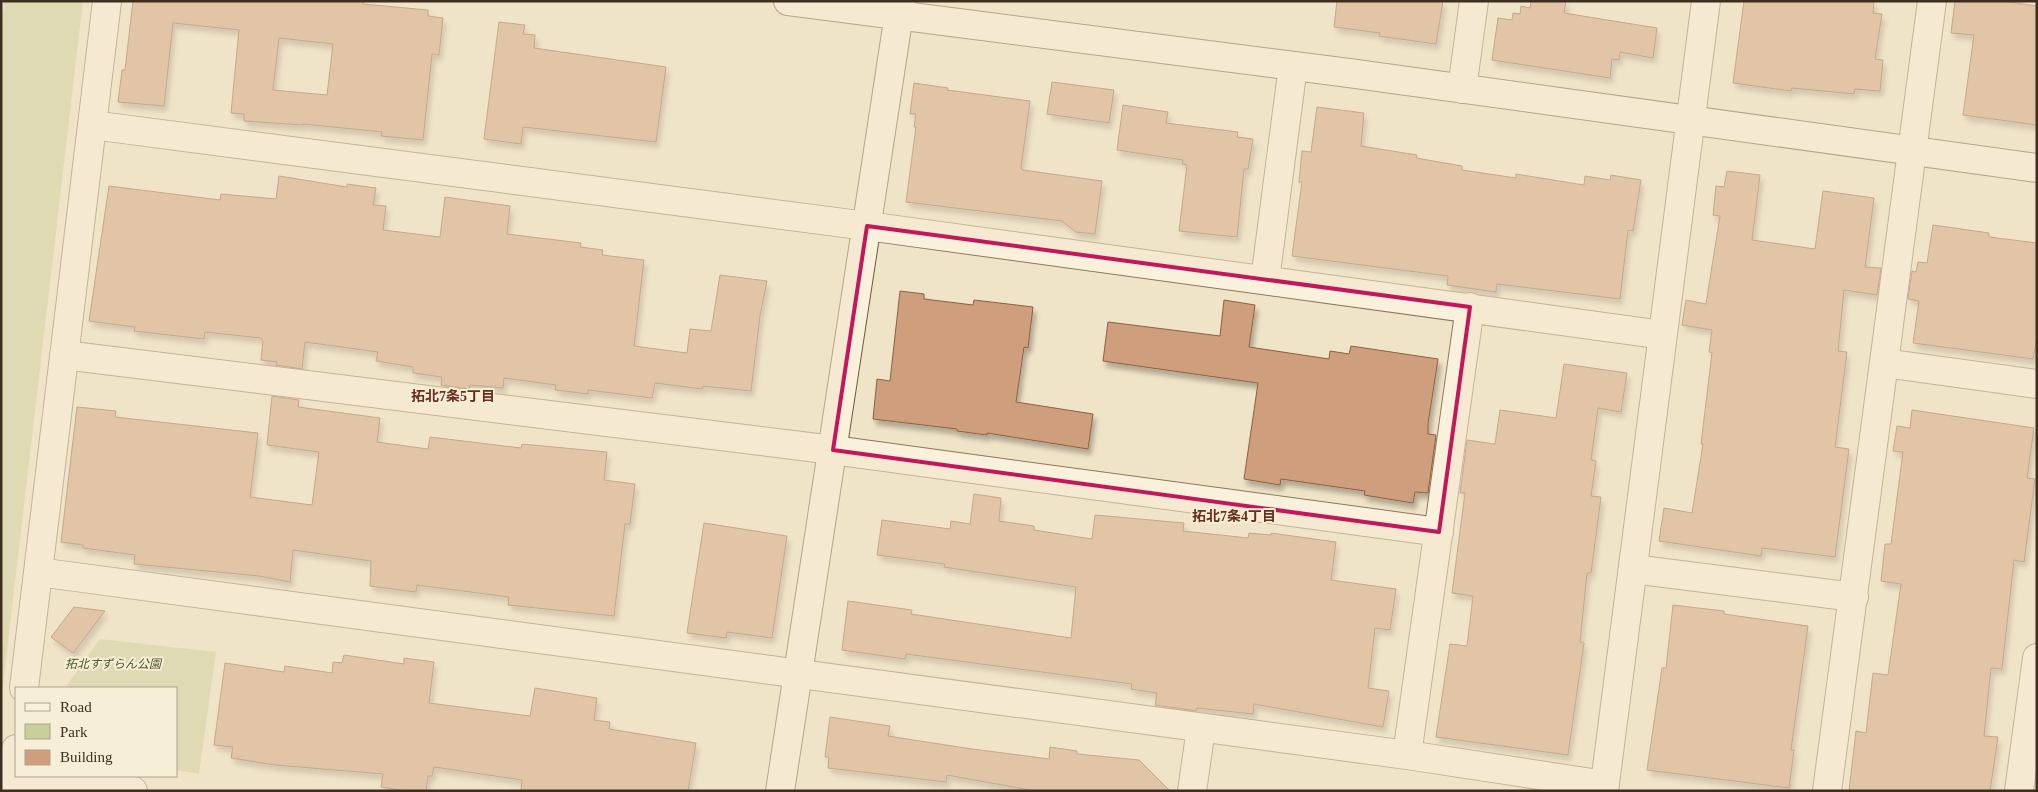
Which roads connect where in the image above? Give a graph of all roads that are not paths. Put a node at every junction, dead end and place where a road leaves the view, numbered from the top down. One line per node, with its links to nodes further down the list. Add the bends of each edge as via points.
1 (107, 1): 10 (street)
2 (788, 1): 6 (street)
3 (1474, 1): 8 (street)
4 (1706, 1): 9 (street)
5 (1932, 1): 11 (street)
6 (900, 8): 7 (street); 13 (street)
7 (1293, 66): 8 (street); 14 (street)
8 (1462, 89): 9 (street)
9 (1691, 120): 11 (street); 16 (street)
10 (92, 125): 13 (street); 17 (street)
11 (1912, 151): 12 (street); 18 (street)
12 (2037, 168)
13 (867, 226): 14 (street); 20 (street)
14 (1265, 280): 15 (street)
15 (1470, 307): 16 (street); 21 (street)
16 (1663, 335): 22 (street)
17 (64, 355): 20 (street); 23 (street)
18 (1884, 363): 19 (street); 24 (street)
19 (2037, 384)
20 (833, 450): 21 (street); 26 (street)
21 (1439, 532): 29 (street)
22 (1633, 569): 24 (street); 31 (street)
23 (38, 572): 26 (street); 27 (street)
24 (1854, 597): 35 (street)
25 (2037, 658): 36 (street)
26 (798, 674): 28 (street); 33 (street)
27 (24, 687)
28 (1201, 729): 29 (street); 34 (street)
29 (1407, 755): 31 (street)
30 (42, 777): 32 (street)
31 (1604, 788)
32 (133, 791)
33 (780, 791)
34 (1192, 791)
35 (1827, 791)
36 (2019, 791)

